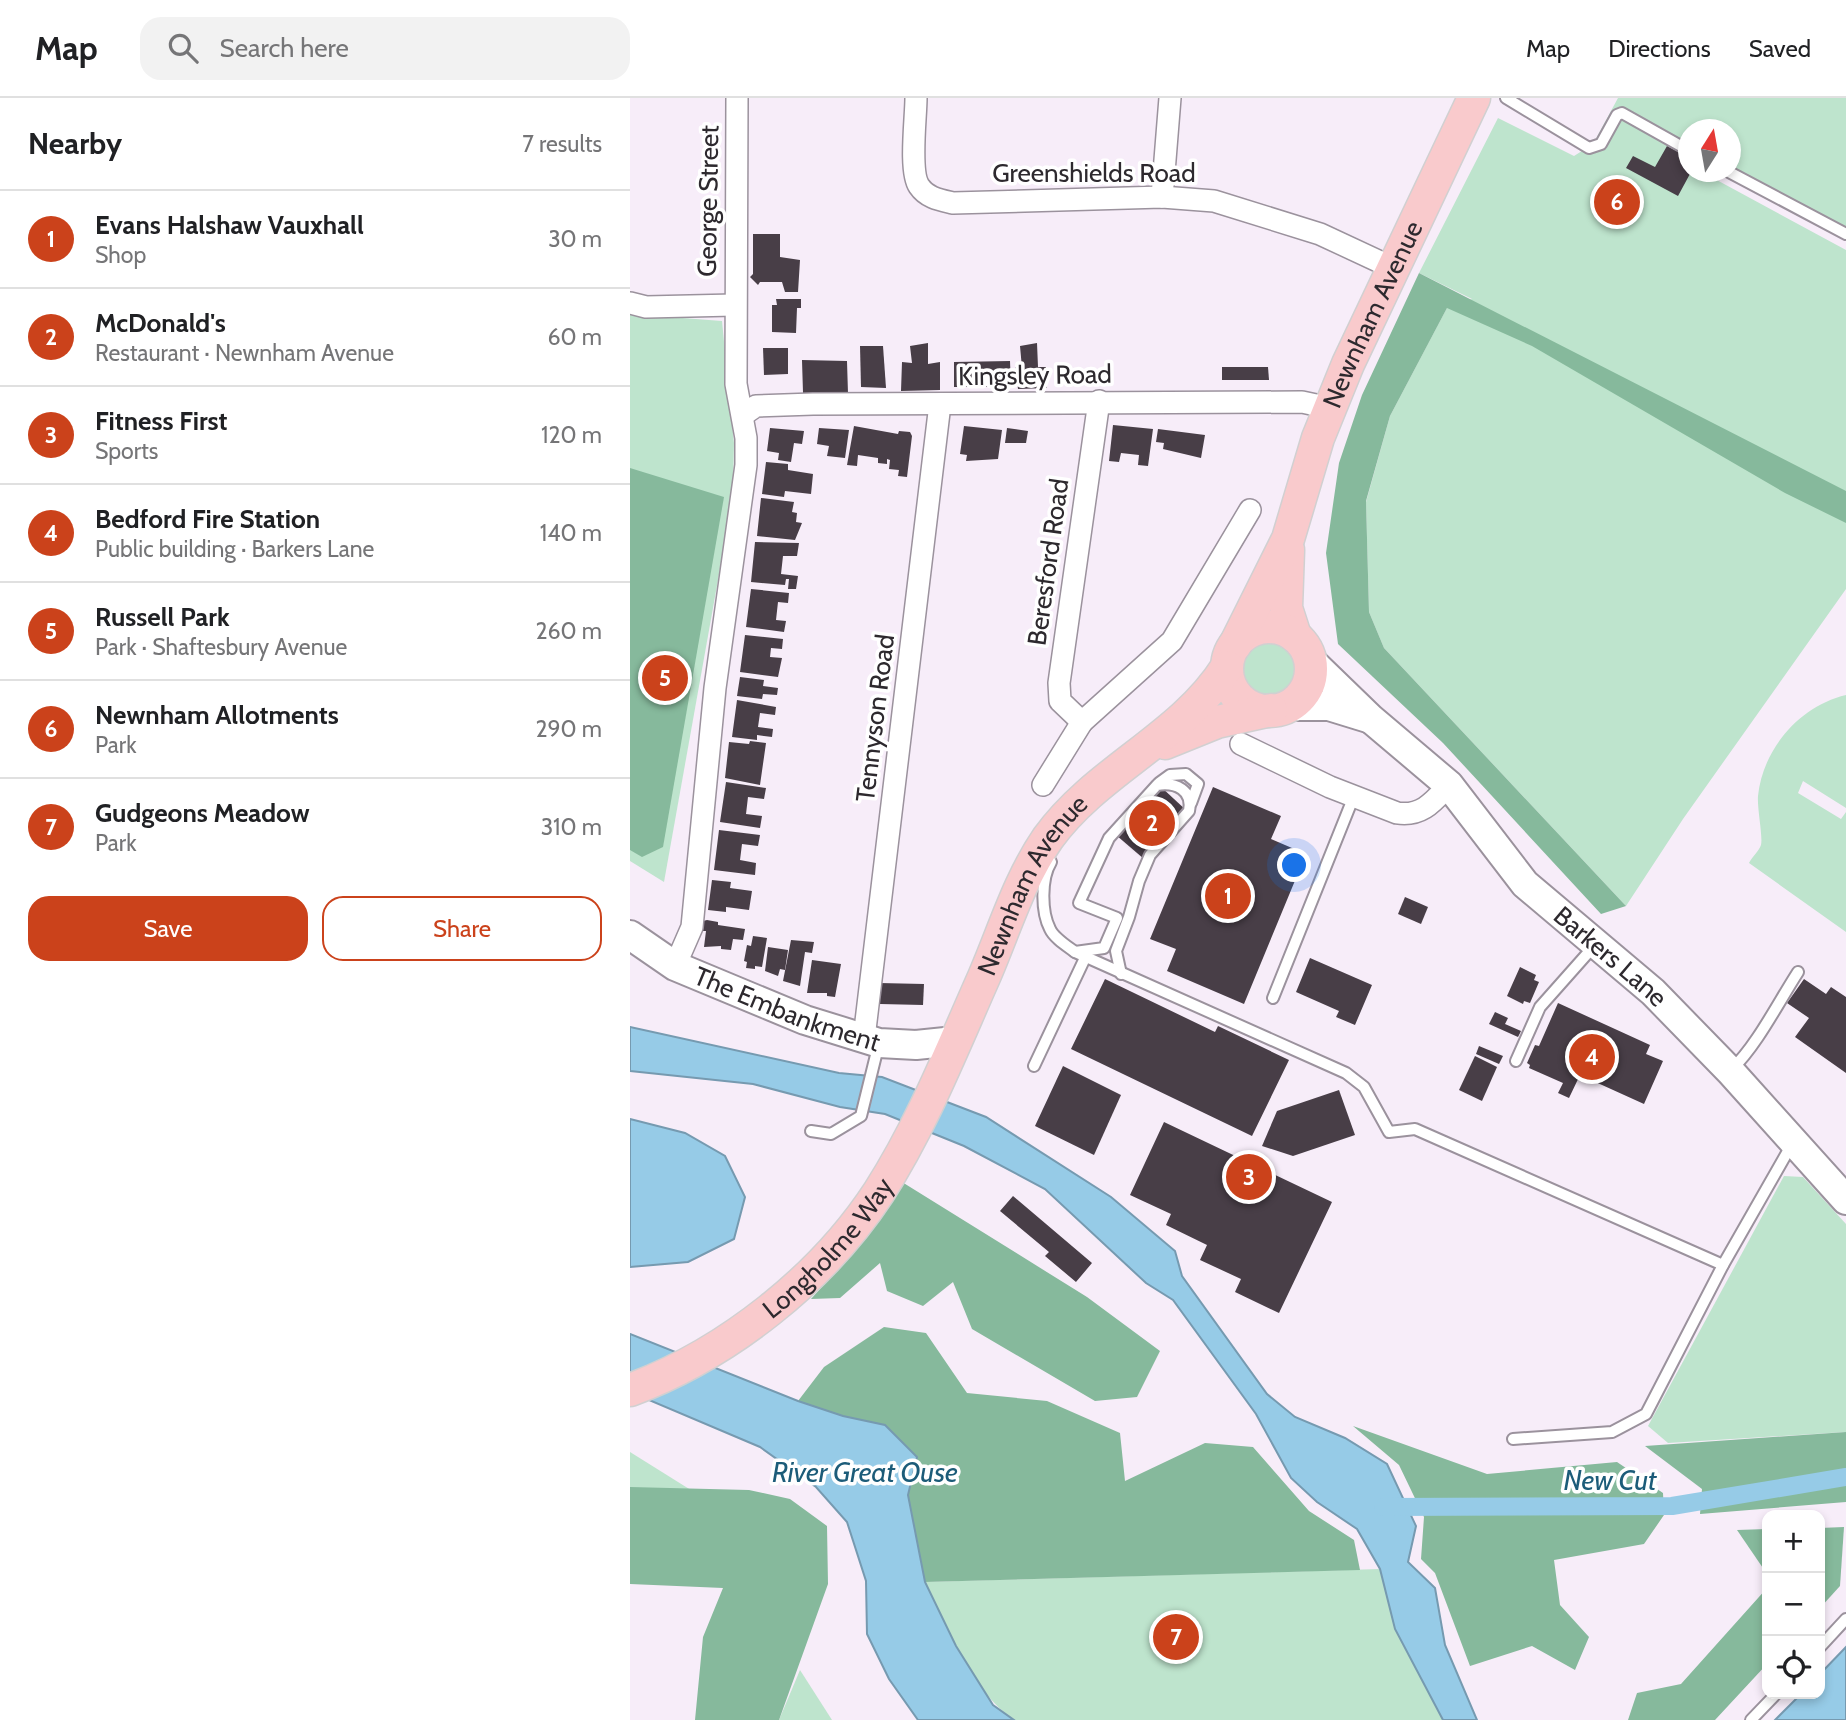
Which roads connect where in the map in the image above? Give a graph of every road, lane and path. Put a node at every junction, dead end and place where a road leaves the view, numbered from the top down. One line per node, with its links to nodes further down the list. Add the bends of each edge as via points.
1 (737, 98): 12 (street, George Street)
2 (916, 98): 8 (street, Greenshields Road, via 915,170 918,185 934,199 953,203)
3 (1170, 98): 8 (street)
4 (1475, 98): 10 (main road, Newnham Avenue)
5 (1506, 98): 6 (lane, via 1589,148 1601,144 1616,114 1622,113)
6 (1678, 144)
7 (1741, 178): 9 (lane)
8 (1162, 197): 10 (street, Greenshields Road, via 1249,209 1320,234)
9 (1846, 234)
10 (1393, 268): 15 (main road, Newnham Avenue)
11 (630, 303): 12 (street, via 646,307)
12 (734, 305): 16 (street, George Street, via 736,391)
13 (1099, 401): 14 (street, Kingsley Road); 15 (street, Kingsley Road, via 1302,402); 23 (street, Beresford Road, via 1059,683 1060,701)
14 (940, 404): 16 (street, Kingsley Road, via 756,406); 39 (street, Tennyson Road)
15 (1330, 408): 18 (main road, Newnham Avenue)
16 (743, 415): 35 (street, George Street, via 746,464 715,688 697,888 692,927)
17 (1250, 510): 23 (street, via 1172,641)
18 (1288, 539): 19 (main road, Newnham Avenue, via 1286,608); 20 (main road, Newnham Avenue)
19 (1302, 648): 20 (main road, via 1275,627 1263,627 1244,635); 21 (main road, via 1309,681 1305,691); 22 (street, Barkers Lane)
20 (1231, 656): 21 (main road, via 1228,678 1240,698 1249,705); 25 (main road, Newnham Avenue, via 1208,695)
21 (1280, 708): 22 (street, Barkers Lane, via 1329,706); 25 (main road, Newnham Avenue, via 1217,722)
22 (1371, 719): 27 (street, Barkers Lane)
23 (1082, 722): 26 (street)
24 (1241, 744): 29 (street)
25 (1141, 752): 28 (main road, Newnham Avenue)
26 (1043, 785)
27 (1449, 785): 29 (street, via 1423,810 1407,814); 33 (street, Barkers Lane, via 1525,884)
28 (1092, 789): 30 (lane); 40 (main road, Newnham Avenue, via 1064,818 1029,870)
29 (1354, 796): 38 (lane)
30 (1071, 830)
31 (1058, 850): 34 (lane, via 1046,871 1045,908 1050,930)
32 (630, 934): 35 (street, The Embankment)
33 (1597, 943): 41 (lane, via 1540,1007); 43 (street, Barkers Lane, via 1653,992)
34 (1080, 955): 37 (lane); 37 (lane, via 1104,947 1117,918 1079,902 1108,838 1157,785 1176,785 1187,793 1189,811 1150,855 1139,881 1116,951); 42 (lane)
35 (675, 966): 39 (street, The Embankment, via 805,1020)
36 (1798, 972): 43 (lane, via 1750,1052)
37 (1121, 974): 47 (lane, via 1346,1073 1364,1087 1388,1132 1415,1129)
38 (1273, 998)
39 (872, 1041): 40 (street, The Embankment); 44 (lane, via 872,1076 861,1116 831,1133)
40 (955, 1041): 48 (main road, Longholme Way, via 911,1136 878,1193 819,1264 717,1346)
41 (1516, 1061)
42 (1034, 1066)
43 (1730, 1071): 45 (street, Barkers Lane)
44 (811, 1131)
45 (1793, 1142): 46 (street, Barkers Lane); 47 (lane)
46 (1846, 1200)
47 (1723, 1265): 49 (lane, via 1654,1402 1639,1419 1612,1432)
48 (630, 1390)
49 (1513, 1439)
50 (1846, 1619): 51 (lane)
51 (1825, 1642)
52 (1771, 1699): 53 (lane)
53 (1751, 1720)

